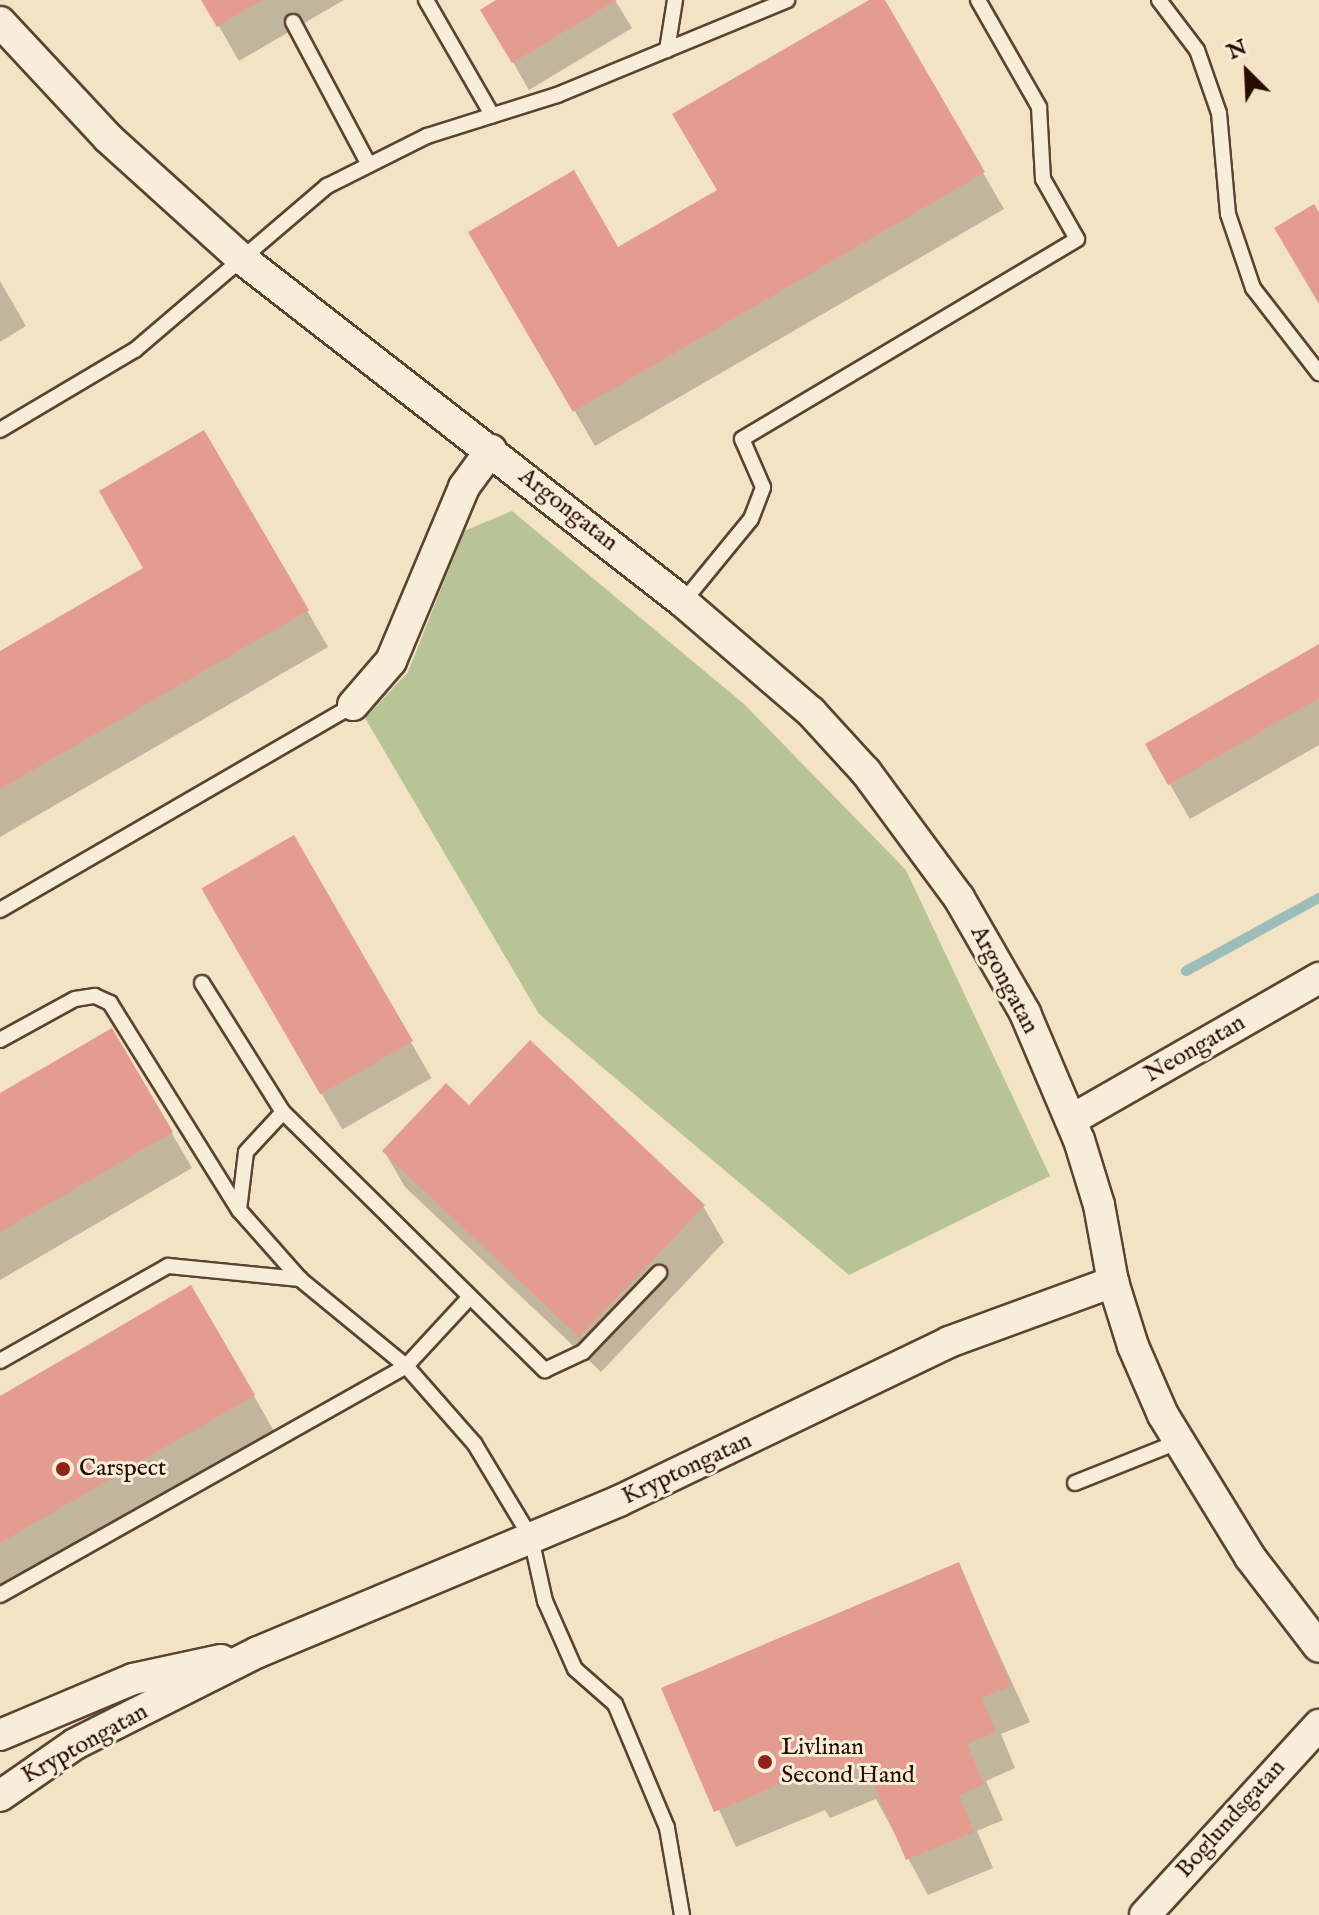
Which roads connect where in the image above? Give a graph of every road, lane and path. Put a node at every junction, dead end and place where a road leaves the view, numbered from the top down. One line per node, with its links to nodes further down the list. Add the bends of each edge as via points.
1 (426, 0): 9 (lane)
2 (675, 0): 8 (lane)
3 (787, 0): 8 (lane)
4 (978, 0): 15 (lane, via 1039,107 1043,179 1077,239 742,439 763,487 751,519)
5 (1159, 0): 12 (lane, via 1197,50 1219,113 1228,214 1253,288)
6 (0, 22): 11 (street, Argongatan, via 108,138)
7 (293, 22): 10 (lane)
8 (667, 50): 9 (lane)
9 (492, 115): 10 (lane)
10 (368, 163): 11 (lane, via 327,186)
11 (241, 258): 13 (lane, via 135,350); 14 (street, Argongatan)
12 (1319, 373)
13 (0, 430)
14 (491, 450): 15 (street, Argongatan); 16 (street, via 464,487 391,661)
15 (683, 602): 22 (street, Argongatan, via 811,712 914,833 959,898 1025,1013)
16 (353, 705): 17 (lane)
17 (0, 910)
18 (1319, 978): 22 (street, Neongatan)
19 (202, 983): 21 (lane)
20 (0, 1040): 23 (lane, via 75,999 95,996 110,1003)
21 (283, 1112): 23 (lane, via 246,1152); 27 (lane)
22 (1071, 1120): 26 (street, Argongatan, via 1099,1205)
23 (239, 1210): 25 (lane)
24 (659, 1273): 27 (lane, via 583,1352 545,1370)
25 (300, 1279): 28 (lane, via 168,1266); 29 (lane)
26 (1113, 1282): 30 (street, Argongatan, via 1133,1346); 32 (street, Kryptongatan, via 949,1342 827,1404)
27 (469, 1298): 29 (lane)
28 (0, 1361)
29 (406, 1366): 32 (lane, via 474,1443); 33 (lane)
30 (1178, 1442): 31 (lane); 34 (street, Argongatan, via 1250,1557)
31 (1075, 1483)
32 (531, 1538): 35 (street, Kryptongatan); 39 (lane, via 545,1601 575,1669 615,1704 667,1828)
33 (0, 1595)
34 (1319, 1647)
35 (258, 1652): 37 (street, Kryptongatan, via 133,1679); 38 (street, Kryptongatan, via 75,1744)
36 (1319, 1725): 40 (street, Boglundsgatan)
37 (0, 1735)
38 (0, 1796)
39 (682, 1915)
40 (1145, 1915)

